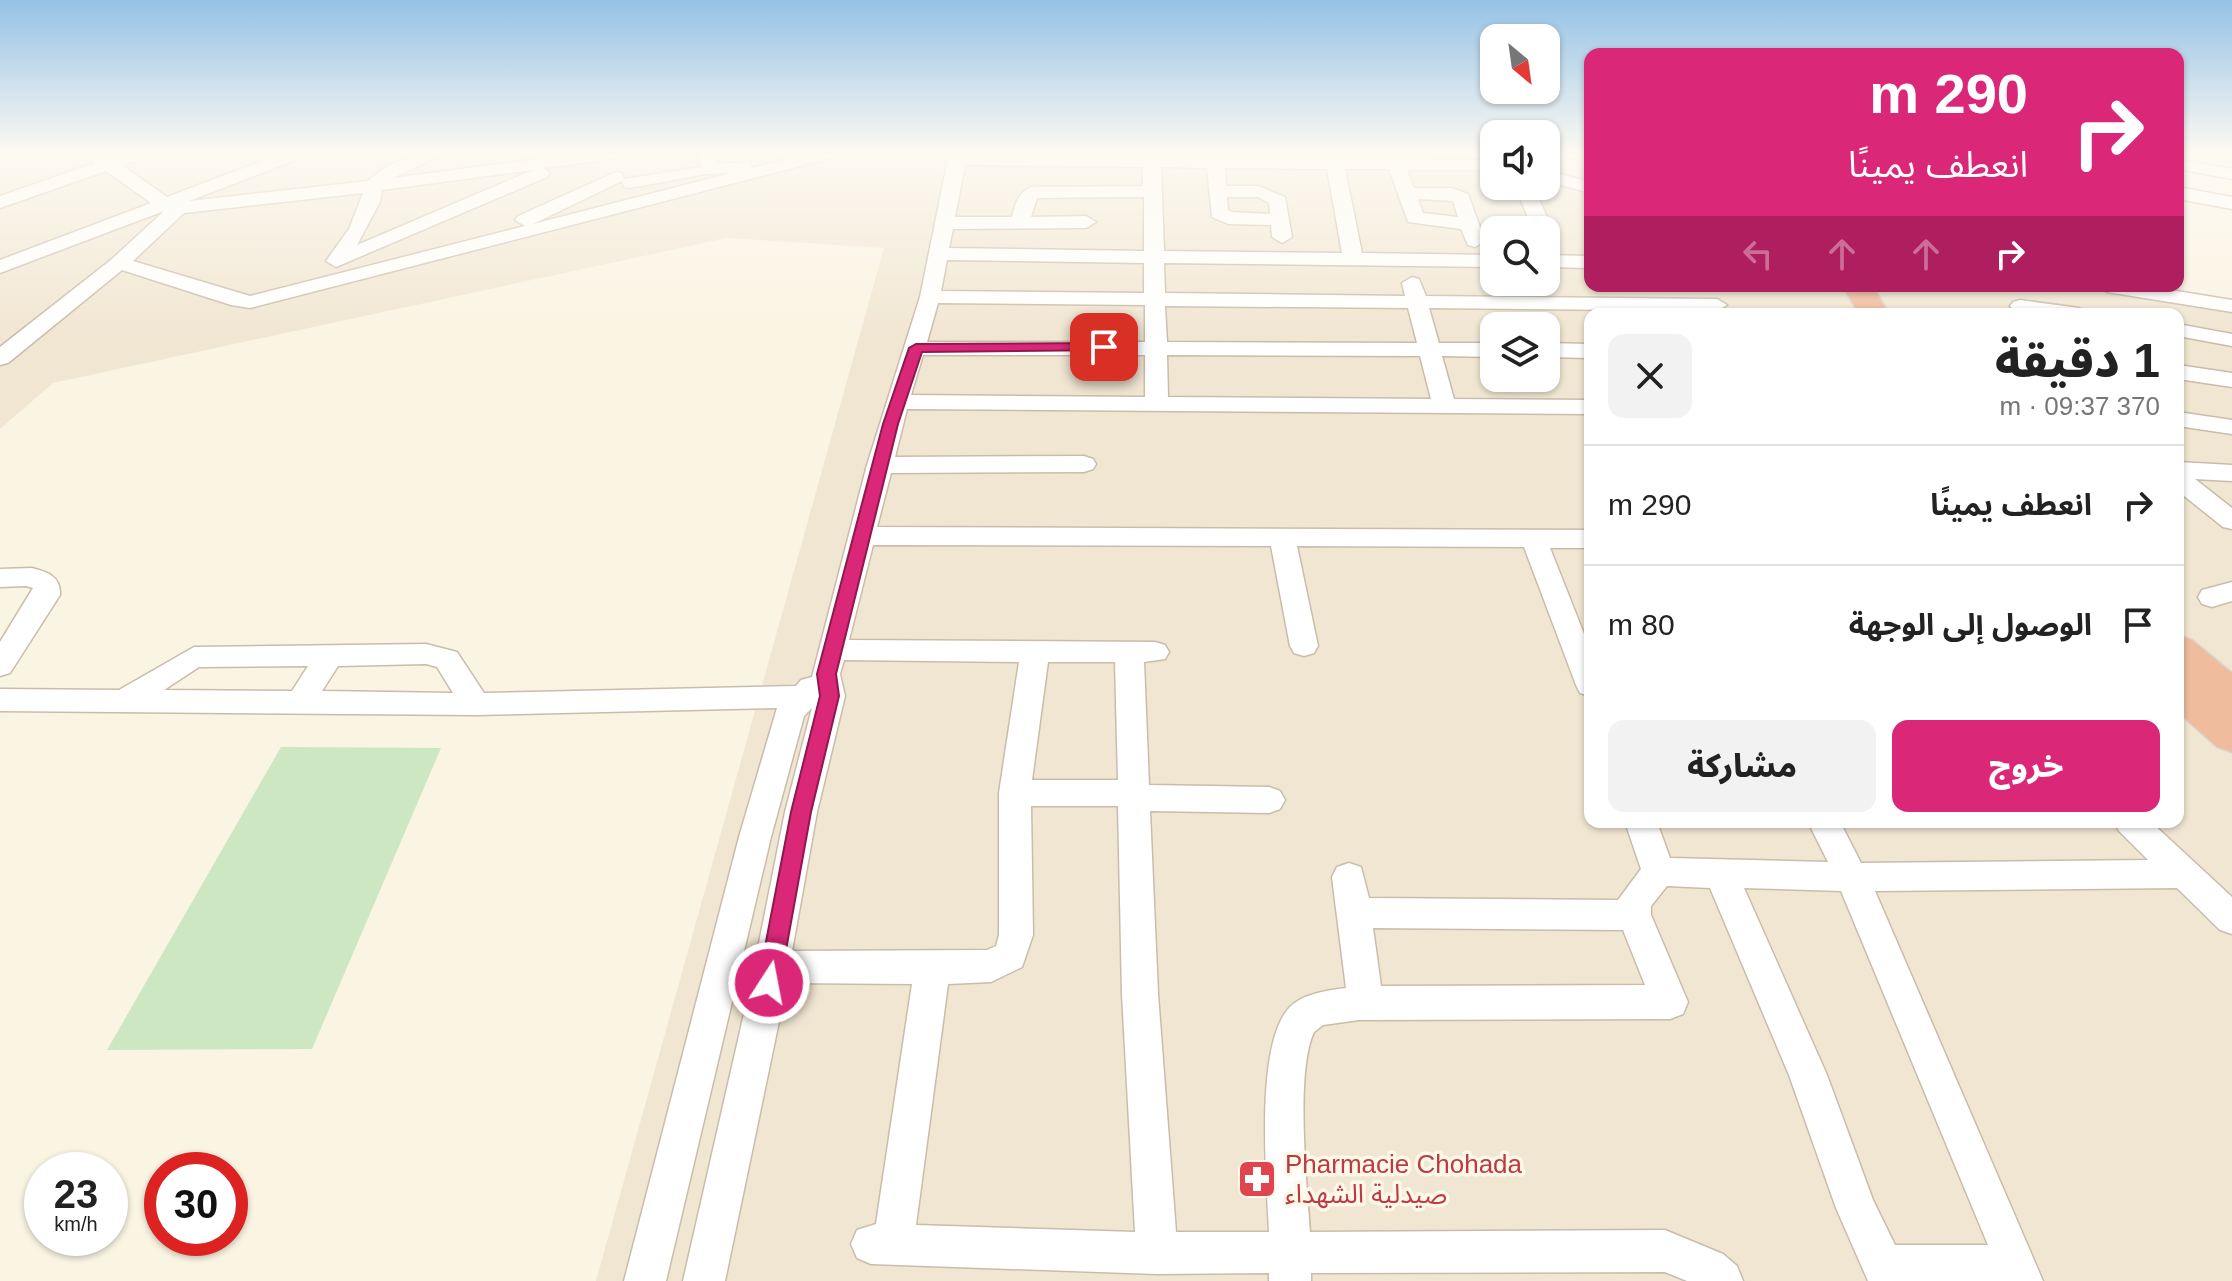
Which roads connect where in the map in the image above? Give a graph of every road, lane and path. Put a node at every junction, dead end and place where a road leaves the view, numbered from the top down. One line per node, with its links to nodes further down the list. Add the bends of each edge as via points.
1 (149, 214): 34 (street)
2 (164, 214): 33 (street)
3 (366, 214): 29 (street)
4 (447, 214): 29 (street)
5 (544, 214): 22 (street)
6 (600, 214): 22 (street)
7 (947, 214): 19 (street)
8 (1022, 214): 17 (street)
9 (1086, 214): 18 (street)
10 (1153, 214): 25 (street)
11 (1220, 214): 16 (street)
12 (1279, 214): 16 (street)
13 (1345, 214): 27 (street)
14 (1414, 214): 20 (street)
15 (1466, 214): 20 (street)
16 (1280, 220): 26 (street)
17 (1020, 222): 18 (street); 19 (street)
18 (1086, 222): 24 (street)
19 (945, 223): 23 (street)
20 (1469, 224): 21 (street)
21 (1480, 245)
22 (466, 247): 35 (street)
23 (940, 254): 24 (street); 37 (street)
24 (1087, 256): 25 (street)
25 (1154, 256): 26 (street); 38 (street)
26 (1285, 258): 27 (street)
27 (1353, 259): 28 (street)
28 (1405, 260): 30 (street); 39 (street)
29 (336, 261): 35 (street)
30 (1480, 261)
31 (1560, 261): 32 (street)
32 (1584, 262)
33 (119, 263): 35 (street, via 238,301); 50 (street)
34 (0, 267)
35 (317, 286)
36 (2146, 292): 41 (street)
37 (930, 297): 38 (street); 44 (street)
38 (1155, 299): 39 (street); 45 (street)
39 (1416, 300): 40 (street); 46 (street)
40 (1715, 302)
41 (2232, 306)
42 (2184, 331): 43 (street)
43 (2232, 340)
44 (916, 348): 45 (street); 53 (street)
45 (1156, 348): 46 (street); 54 (street)
46 (1429, 349): 47 (street); 55 (street)
47 (1480, 350)
48 (1560, 350): 49 (street)
49 (1584, 351)
50 (0, 358)
51 (2184, 373): 52 (street)
52 (2232, 380)
53 (897, 402): 54 (street); 60 (street)
54 (1157, 404): 55 (street)
55 (1444, 406): 56 (street)
56 (1584, 407)
57 (2184, 420): 58 (street)
58 (2232, 427)
59 (1084, 464): 60 (street)
60 (879, 465): 65 (street)
61 (2184, 470): 62 (street)
62 (2232, 473)
63 (2184, 483): 64 (street)
64 (2232, 521)
65 (863, 536): 67 (street); 76 (street)
66 (1533, 538): 67 (street); 68 (street); 75 (street)
67 (1282, 539): 70 (street)
68 (1584, 539)
69 (0, 578): 74 (street, via 32,576 47,586)
70 (1304, 646)
71 (1035, 652): 76 (street); 84 (street); 85 (street, via 1142,652)
72 (330, 654): 80 (street, via 194,657); 81 (street); 82 (street, via 439,655)
73 (2184, 655): 78 (highway)
74 (0, 665)
75 (1584, 670)
76 (822, 680): 82 (street); 98 (street); 104 (street, via 790,712)
77 (2184, 693): 83 (highway)
78 (2232, 696)
79 (0, 700): 80 (street)
80 (126, 700): 81 (street)
81 (301, 702): 82 (street)
82 (476, 704)
83 (2232, 735)
84 (1015, 793): 85 (street); 99 (street, via 1013,949 991,966)
85 (1133, 795): 86 (street); 101 (street)
86 (1269, 800)
87 (1643, 828): 90 (street)
88 (1827, 828): 94 (street)
89 (2136, 828): 92 (street)
90 (1659, 872): 91 (street); 96 (street, via 1634,901)
91 (1721, 874): 94 (street); 103 (street, via 1883,1266)
92 (2185, 874): 94 (street); 97 (street)
93 (1349, 877): 95 (street)
94 (1852, 877): 103 (street)
95 (1354, 913): 96 (street); 100 (street)
96 (1634, 915): 100 (street, via 1670,1002)
97 (2232, 919)
98 (772, 967): 99 (street); 105 (street)
99 (932, 968): 101 (street, via 904,1184 882,1244)
100 (1366, 1003): 102 (street, via 1316,1010 1299,1022 1291,1046 1286,1103)
101 (1157, 1253): 102 (street)
102 (1291, 1266): 106 (street, via 1665,1251 1708,1269)
103 (2021, 1274)
104 (645, 1281)
105 (704, 1281)
106 (1722, 1281)

